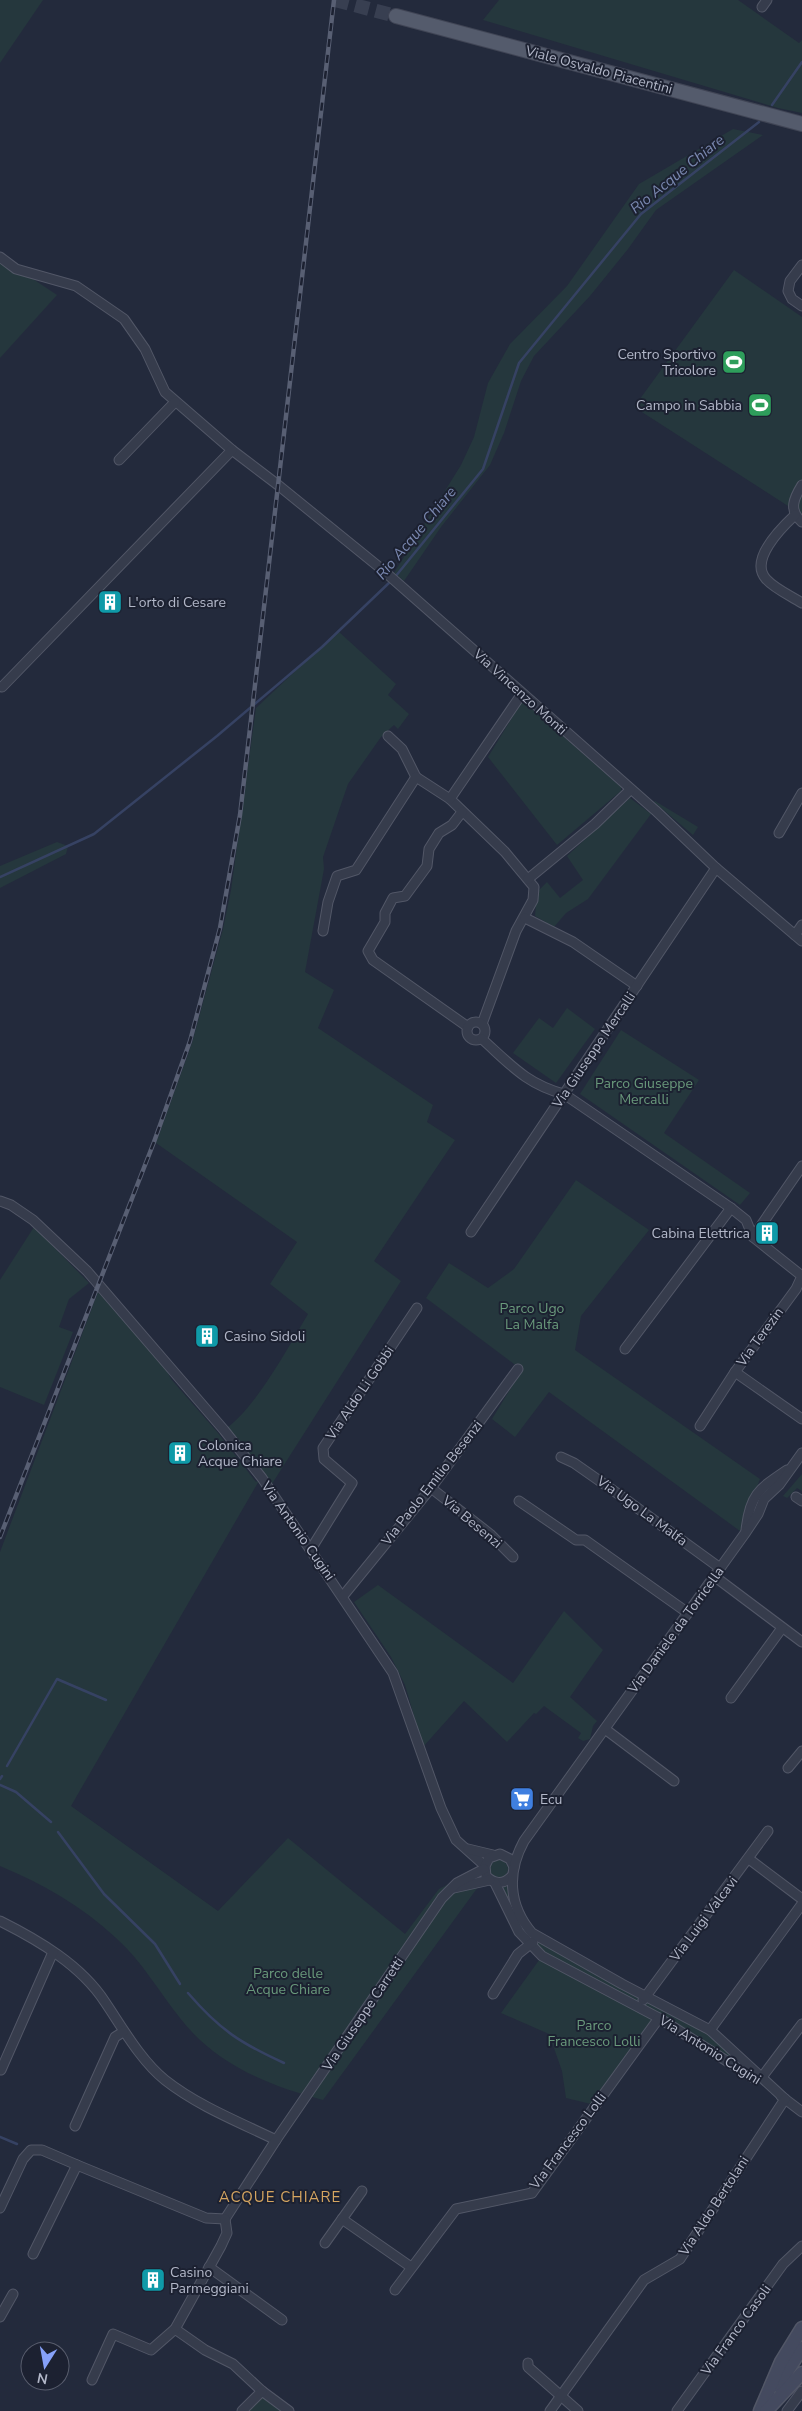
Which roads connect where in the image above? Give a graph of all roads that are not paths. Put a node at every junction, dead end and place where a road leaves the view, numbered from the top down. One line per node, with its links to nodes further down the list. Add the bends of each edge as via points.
1 (396, 16): 2 (main road, Viale Osvaldo Piacentini)
2 (799, 122)
3 (0, 257): 6 (street, Via Vincenzo Monti, via 16,269 76,286 124,318 145,349 165,392)
4 (802, 265): 5 (street, via 790,281 788,290 792,299)
5 (802, 306)
6 (176, 402): 7 (street, Via Vincenzo Monti); 8 (street)
7 (232, 450): 12 (street); 13 (street, Via Vincenzo Monti, via 384,571)
8 (119, 460)
9 (802, 485): 10 (street, via 793,502)
10 (799, 519): 11 (street, via 777,532 760,570 767,581)
11 (802, 603)
12 (2, 687)
13 (522, 695): 16 (street, Via Vincenzo Monti); 18 (street)
14 (388, 736): 15 (street, via 402,749)
15 (416, 777): 18 (street); 25 (street, via 356,870 337,876)
16 (630, 790): 21 (street, Via Vincenzo Monti); 22 (street, via 595,824)
17 (802, 793): 20 (street)
18 (450, 799): 19 (street)
19 (462, 812): 22 (street, via 505,852); 29 (street, via 452,825 438,833 429,849 427,866 405,896 393,898 385,913 385,922 368,951 373,960)
20 (779, 833)
21 (716, 868): 26 (street, Via Vincenzo Monti); 27 (street, Via Giuseppe Mercalli)
22 (528, 879): 23 (street, via 534,887 533,900)
23 (525, 918): 27 (street, via 573,942); 28 (street, via 516,931)
24 (802, 925): 26 (street)
25 (323, 931)
26 (799, 938)
27 (637, 986): 31 (street, Via Giuseppe Mercalli)
28 (482, 1024): 29 (street, via 472,1023); 30 (street, via 486,1033)
29 (468, 1027): 30 (street, via 469,1037)
30 (482, 1039): 31 (street, via 511,1066 542,1088)
31 (564, 1094): 34 (street); 35 (street, Via Giuseppe Mercalli)
32 (802, 1166): 36 (street)
33 (0, 1201): 47 (street, Via Antonio Cugini, via 33,1220 98,1283 224,1430)
34 (731, 1208): 36 (street, via 746,1220); 38 (street)
35 (472, 1232)
36 (753, 1237): 40 (street, Via Terezin, via 802,1276 796,1289)
37 (417, 1308): 47 (street, Via Aldo Li Gobbi, via 323,1448 324,1459 352,1483)
38 (626, 1349)
39 (518, 1369): 45 (street, Via Paolo Emilio Besenzi)
40 (735, 1372): 41 (street, Via Terezin); 42 (street, Via Terezin)
41 (802, 1419)
42 (700, 1426)
43 (802, 1453): 49 (street, Via Daniele da Torricella, via 791,1467 754,1496 746,1532)
44 (561, 1457): 49 (street, Via Ugo La Malfa)
45 (431, 1488): 48 (street, Via Besenzi, via 490,1534); 51 (street, Via Paolo Emilio Besenzi)
46 (519, 1501): 52 (street, via 576,1540 585,1540)
47 (311, 1548): 51 (street, Via Antonio Cugini)
48 (513, 1557)
49 (720, 1568): 50 (street, Via Daniele da Torricella)
50 (714, 1576): 52 (street, Via Daniele da Torricella); 53 (street)
51 (343, 1596): 62 (street, Via Antonio Cugini, via 393,1673 441,1808 456,1840)
52 (688, 1613): 56 (street, Via Daniele da Torricella)
53 (782, 1628): 54 (street); 55 (street)
54 (802, 1642)
55 (731, 1698)
56 (605, 1729): 59 (street); 61 (street, Via Daniele da Torricella)
57 (802, 1751): 58 (street)
58 (788, 1768)
59 (674, 1781)
60 (768, 1831): 65 (street, Via Luigi Valcavi)
61 (524, 1841): 63 (street, Via Daniele da Torricella); 66 (street, Via Daniele da Torricella)
62 (467, 1849): 64 (street); 67 (street, Via Antonio Cugini)
63 (503, 1854): 64 (street); 66 (street)
64 (493, 1855): 67 (street)
65 (749, 1859): 71 (street); 78 (street, Via Luigi Valcavi)
66 (514, 1867): 68 (street, Via Antonio Cugini)
67 (484, 1868): 69 (street, Via Antonio Cugini); 70 (street, Via Giuseppe Carretti)
68 (511, 1877): 69 (street, via 503,1883); 74 (street, Via Antonio Cugini, via 523,1922)
69 (492, 1881): 70 (street); 75 (street, Via Antonio Cugini, via 519,1932)
70 (451, 1888): 89 (street, Via Giuseppe Carretti)
71 (802, 1899)
72 (802, 1904): 82 (street)
73 (0, 1921): 76 (street)
74 (538, 1937): 75 (street); 78 (street, Via Antonio Cugini)
75 (530, 1945): 77 (street, via 518,1954); 79 (street, Via Antonio Cugini, via 542,1956)
76 (53, 1952): 83 (street, via 73,1966 104,2000); 84 (street)
77 (493, 1994)
78 (646, 1996): 79 (street, Via Luigi Valcavi); 82 (street, Via Antonio Cugini)
79 (638, 2006): 80 (street, Via Antonio Cugini)
80 (659, 2018): 86 (street, Via Antonio Cugini); 99 (street, Via Francesco Lolli, via 532,2193 456,2209)
81 (802, 2024): 85 (street)
82 (710, 2030): 85 (street, Via Antonio Cugini)
83 (123, 2032): 88 (street, via 115,2037); 89 (street, via 164,2080 211,2110)
84 (1, 2070)
85 (762, 2077): 86 (street, Via Antonio Cugini)
86 (785, 2099): 87 (street, Via Antonio Cugini); 112 (street, Via Aldo Bertolani, via 680,2259 644,2280)
87 (802, 2112)
88 (75, 2126)
89 (276, 2140): 94 (street, Via Giuseppe Carretti)
90 (77, 2165): 92 (street, via 42,2150 31,2150 23,2159); 94 (street, via 206,2218); 97 (street)
91 (362, 2191): 93 (street)
92 (0, 2208)
93 (342, 2218): 95 (street); 99 (street)
94 (225, 2219): 98 (street, via 227,2233)
95 (325, 2243)
96 (800, 2250): 117 (street, Via Franco Casoli, via 783,2264)
97 (32, 2254)
98 (209, 2267): 103 (street); 105 (street)
99 (411, 2267): 100 (street, Via Francesco Lolli)
100 (395, 2290)
101 (13, 2294): 102 (street)
102 (0, 2317)
103 (282, 2320)
104 (802, 2328): 118 (main road, via 781,2362)
105 (175, 2329): 109 (street, via 151,2350 113,2334); 110 (street, via 232,2364)
106 (802, 2348): 119 (main road)
107 (528, 2363): 112 (street, via 528,2367)
108 (802, 2373): 119 (main road)
109 (92, 2380)
110 (262, 2391): 113 (street); 114 (street)
111 (802, 2391): 120 (street)
112 (560, 2397): 115 (street, Via Aldo Bertolani); 116 (street)
113 (242, 2411)
114 (290, 2411)
115 (550, 2411)
116 (578, 2411)
117 (677, 2411)
118 (760, 2411)
119 (764, 2411)
120 (786, 2411)

